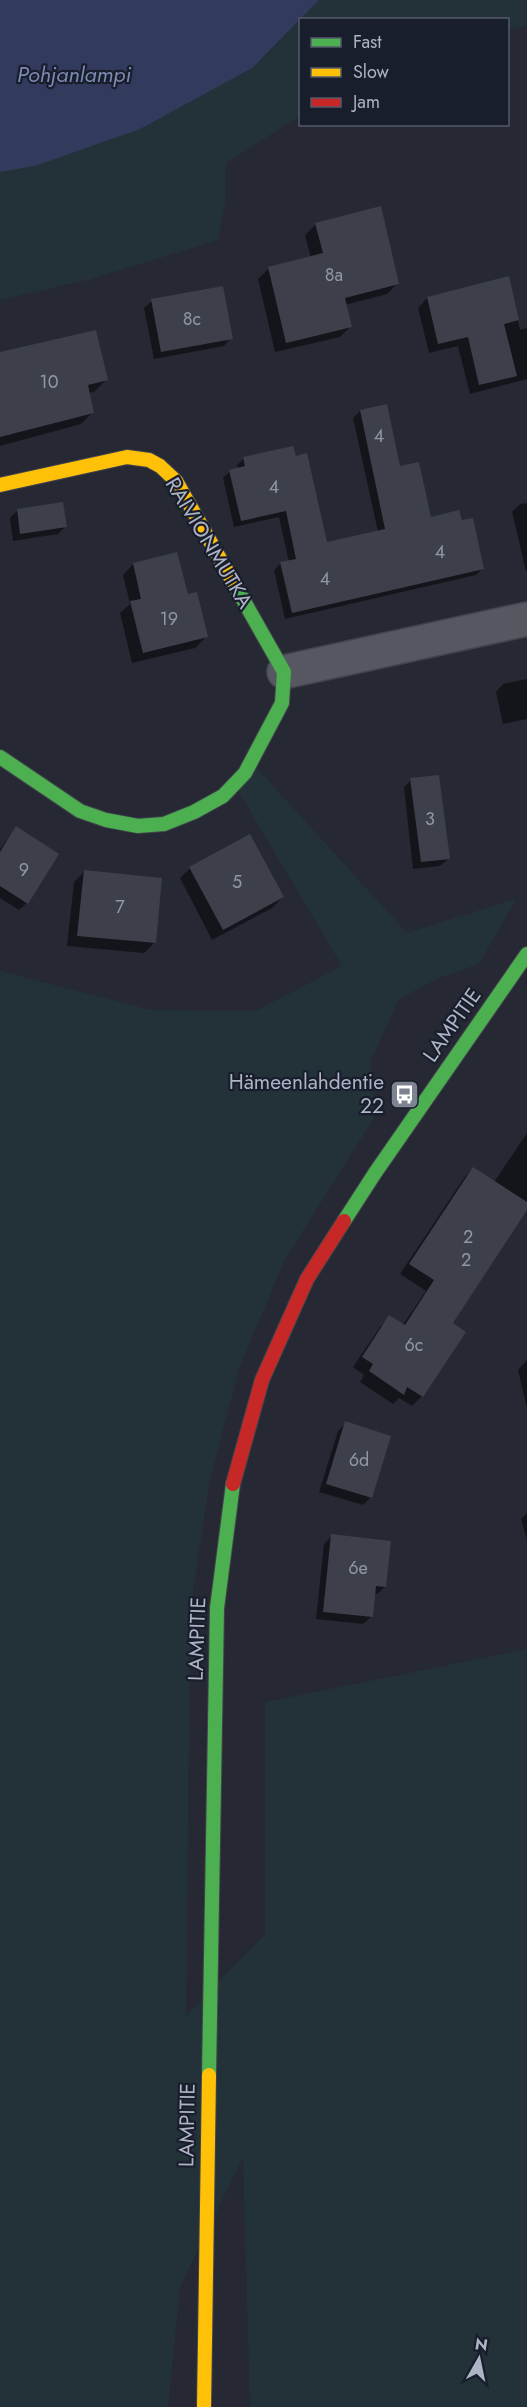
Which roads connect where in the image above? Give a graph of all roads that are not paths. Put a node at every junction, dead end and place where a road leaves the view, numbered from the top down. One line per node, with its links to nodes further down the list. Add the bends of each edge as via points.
1 (0, 485): 3 (street, RAIVIONMUTKA, via 127,457 146,458 164,467 176,481)
2 (527, 619): 3 (street)
3 (284, 672): 4 (street, via 282,703 245,773 223,796 164,824 138,826 80,811)
4 (0, 757)
5 (525, 961): 6 (street, LAMPITIE, via 375,1173 307,1279 262,1380 232,1488 217,1608)
6 (204, 2407)

